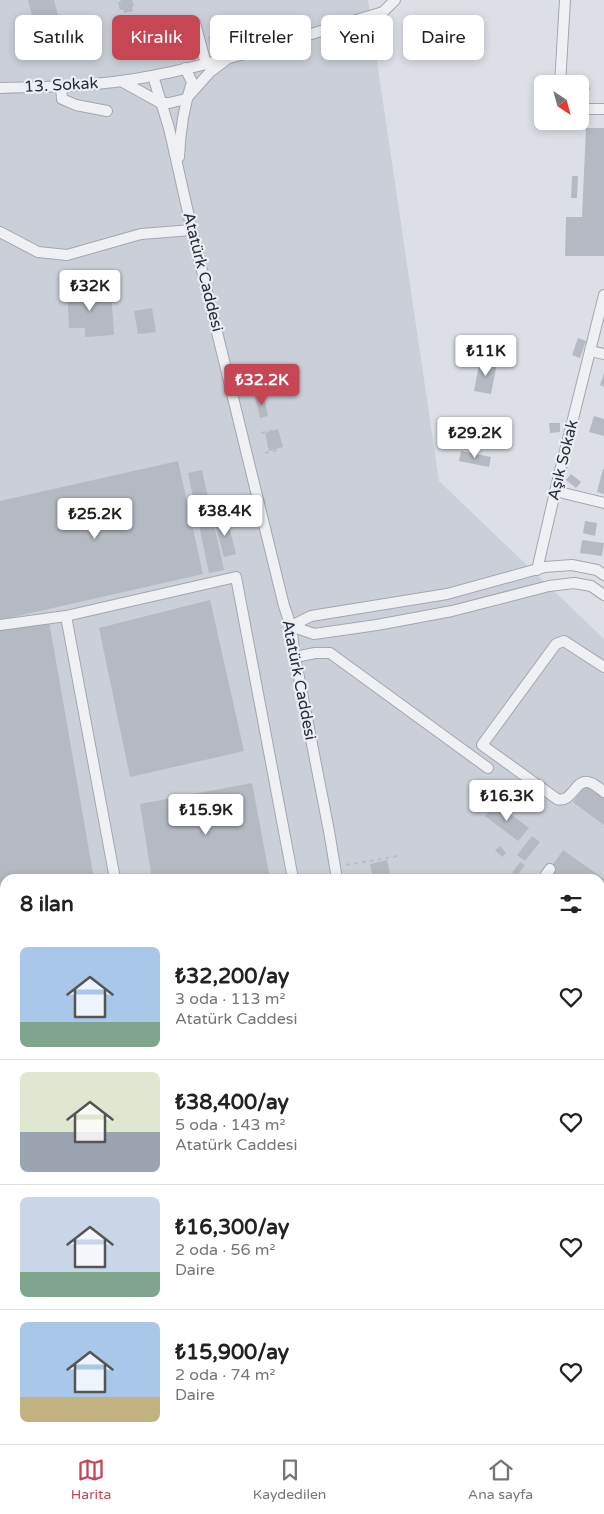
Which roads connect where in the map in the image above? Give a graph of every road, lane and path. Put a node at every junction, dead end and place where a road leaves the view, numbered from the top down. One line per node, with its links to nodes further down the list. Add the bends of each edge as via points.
1 (395, 0): 3 (street, via 383,12)
2 (565, 0): 9 (street)
3 (311, 33)
4 (200, 42): 7 (street)
5 (221, 60): 7 (street, 13. Sokak)
6 (225, 60): 14 (street)
7 (206, 64): 8 (street, 13. Sokak)
8 (185, 68): 10 (street, 13. Sokak); 14 (street, via 192,82)
9 (561, 75)
10 (153, 76): 11 (street, 13. Sokak); 15 (street, Atatürk Caddesi)
11 (121, 81): 12 (street, 13. Sokak); 15 (street)
12 (61, 86): 13 (street, 13. Sokak); 18 (street, via 62,99)
13 (0, 88)
14 (186, 98): 15 (street); 19 (street)
15 (161, 103): 19 (street, Atatürk Caddesi)
16 (589, 109): 17 (street)
17 (604, 109)
18 (107, 111)
19 (178, 168): 20 (street, Atatürk Caddesi)
20 (192, 230): 21 (street, via 141,234 67,255 38,252); 36 (street, Atatürk Caddesi)
21 (0, 232)
22 (604, 295): 23 (street, Aşık Sokak)
23 (590, 351): 24 (street); 29 (street, Aşık Sokak)
24 (604, 354)
25 (274, 430): 26 (path)
26 (261, 433)
27 (278, 448): 28 (path)
28 (266, 452)
29 (555, 491): 30 (street); 31 (street, Aşık Sokak)
30 (604, 503)
31 (537, 570): 32 (street, via 572,565 597,570); 36 (street, via 447,594 311,616)
32 (604, 575)
33 (604, 595): 36 (street, via 591,586 574,583 377,626 314,634)
34 (66, 616): 35 (street); 44 (street); 45 (street, via 236,577)
35 (0, 625)
36 (291, 626): 37 (street, Atatürk Caddesi)
37 (295, 657): 39 (street, via 330,653); 46 (street, Atatürk Caddesi)
38 (604, 667): 40 (street, via 564,641 556,644 482,745 557,799 565,799 587,781)
39 (488, 768)
40 (604, 792)
41 (398, 856): 42 (path)
42 (346, 865)
43 (550, 869): 47 (street)
44 (114, 874)
45 (292, 874)
46 (336, 874)
47 (546, 874)

